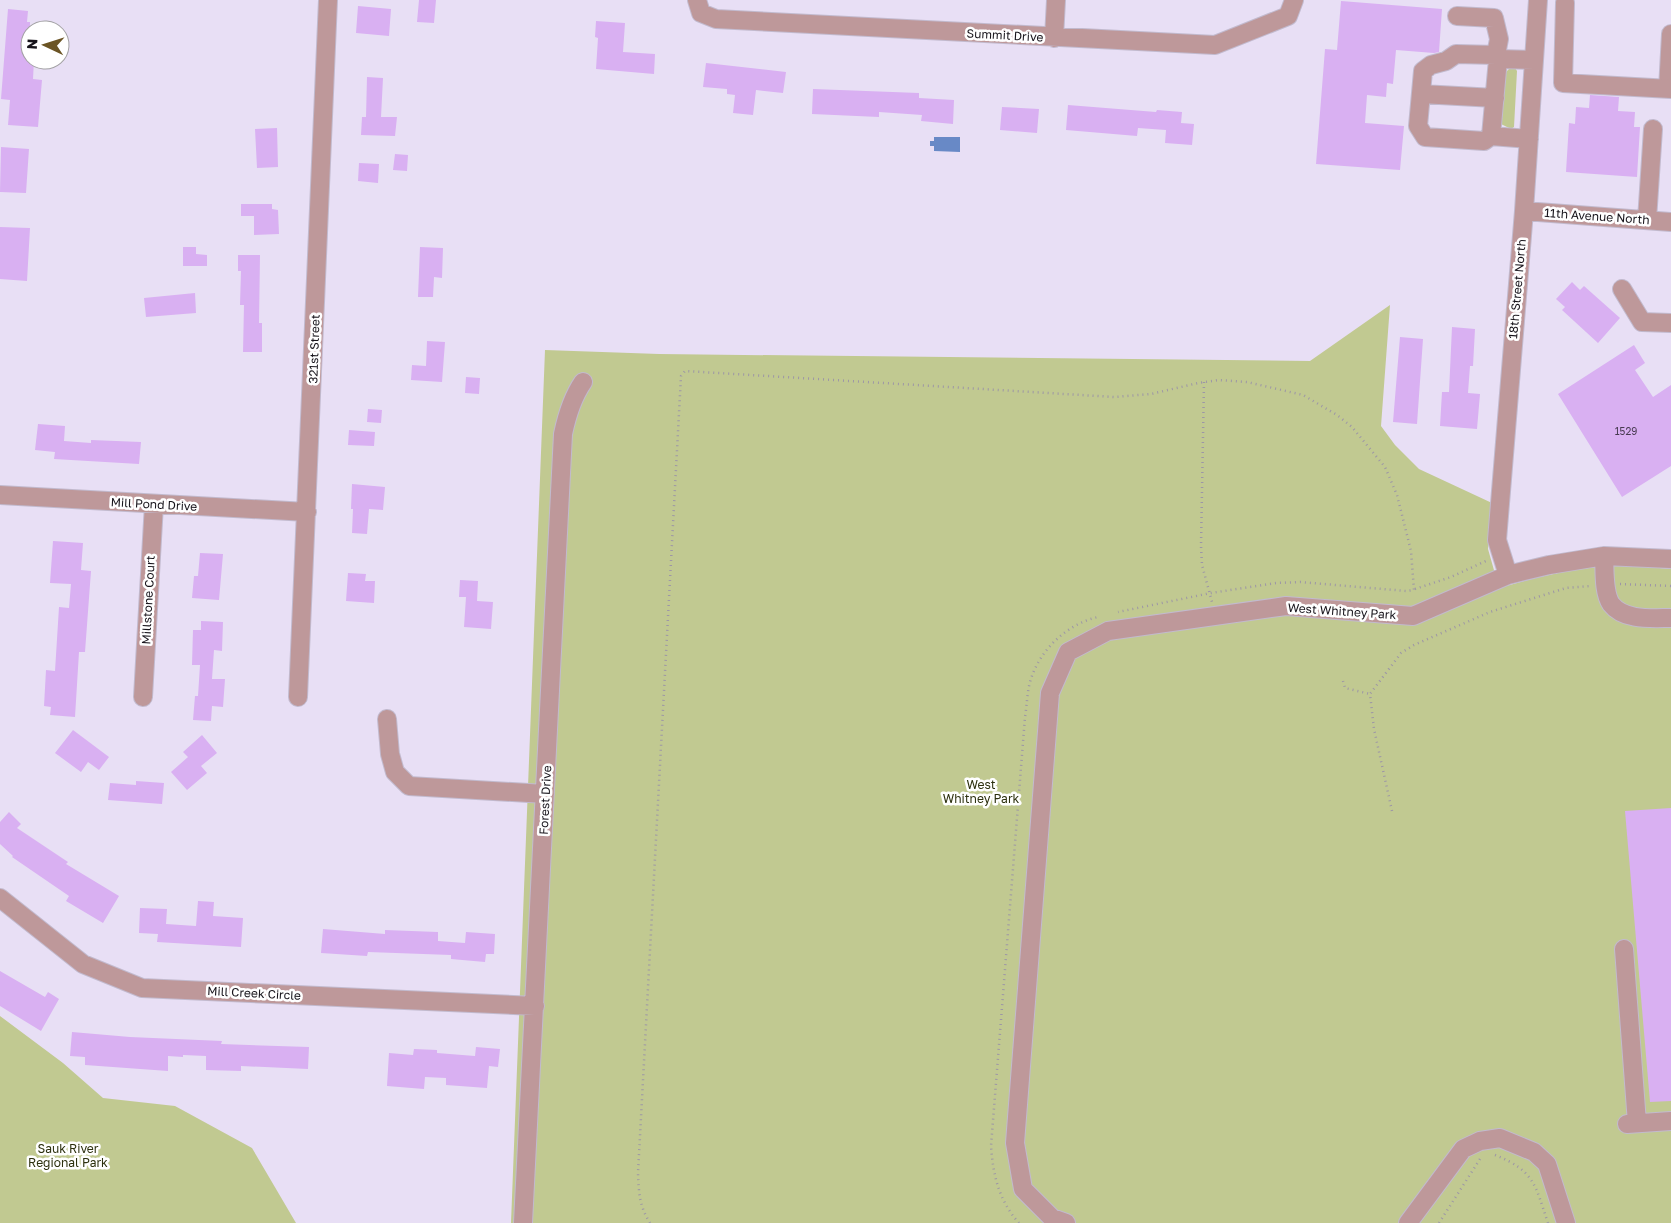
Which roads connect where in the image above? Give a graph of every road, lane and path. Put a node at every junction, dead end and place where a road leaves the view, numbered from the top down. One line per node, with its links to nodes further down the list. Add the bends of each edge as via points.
1 (328, 0): 27 (street, 321st Street)
2 (1056, 0): 9 (street)
3 (1294, 0): 9 (street, Summit Drive, via 1288,16 1215,45)
4 (1538, 0): 11 (street, 18th Street North)
5 (1565, 3): 12 (street, via 1563,83)
6 (699, 6): 9 (street, Summit Drive, via 716,19)
7 (1457, 16): 10 (street, via 1494,18 1499,39)
8 (1671, 34): 12 (street)
9 (1054, 38)
10 (1497, 57): 11 (street); 13 (street, via 1456,54 1431,65 1423,71); 14 (street)
11 (1534, 60): 17 (street, 18th Street North)
12 (1669, 89)
13 (1421, 94): 14 (street); 16 (street, via 1418,126 1425,137 1484,141)
14 (1495, 98): 16 (street)
15 (1653, 129): 19 (street)
16 (1491, 136): 17 (street)
17 (1528, 139): 18 (street, 18th Street North)
18 (1524, 211): 19 (street, 11th Avenue North); 31 (street, 18th Street North, via 1496,540)
19 (1647, 220): 20 (street, 11th Avenue North)
20 (1671, 222)
21 (1622, 289): 22 (street, via 1642,322)
22 (1671, 323)
23 (583, 382): 45 (street, Forest Drive, via 567,414 563,434)
24 (1204, 382): 34 (path, via 1247,382 1304,395 1352,428 1385,467 1396,495 1411,552); 35 (path, via 1201,546 1202,565); 54 (path, via 1151,394 1114,397 685,371 681,376 638,1172 639,1198)
25 (0, 495): 26 (street, Mill Pond Drive)
26 (154, 504): 27 (street, Mill Pond Drive); 42 (street, Millstone Court)
27 (307, 512): 43 (street, 321st Street)
28 (1604, 556): 29 (street, West Whitney Park); 31 (street, West Whitney Park); 32 (street)
29 (1671, 558)
30 (1490, 559): 34 (path)
31 (1508, 575): 56 (street, West Whitney Park, via 1413,616 1286,606 1108,631 1068,652 1050,693 1015,1143 1023,1189 1052,1218)
32 (1606, 584): 33 (path); 39 (street, via 1611,604 1632,617); 41 (path, via 1566,588 1490,612 1414,645 1401,653)
33 (1671, 586)
34 (1414, 590): 35 (path, via 1276,582)
35 (1211, 594): 36 (path); 37 (path)
36 (1213, 606)
37 (1112, 614)
38 (1102, 616): 55 (path, via 1084,620 1066,631 1044,652 1030,681 1025,717 991,1146 992,1167 1000,1194)
39 (1671, 618)
40 (1343, 681): 41 (path, via 1345,688)
41 (1370, 694): 46 (path, via 1374,729)
42 (143, 696)
43 (298, 697)
44 (387, 719): 45 (street, via 395,772 409,786)
45 (545, 794): 49 (street, Forest Drive)
46 (1392, 811)
47 (0, 898): 49 (street, Mill Creek Circle, via 83,964 142,988)
48 (1624, 949): 50 (street, via 1632,1123)
49 (535, 1006): 53 (street, Forest Drive)
50 (1671, 1121)
51 (1488, 1152): 59 (path, via 1528,1173)
52 (1481, 1158): 58 (path)
53 (523, 1223)
54 (650, 1223)
55 (1019, 1223)
56 (1066, 1223)
57 (1408, 1223): 60 (street, via 1463,1149 1480,1141 1500,1138 1534,1152 1547,1164)
58 (1439, 1223)
59 (1548, 1223)
60 (1566, 1223)

